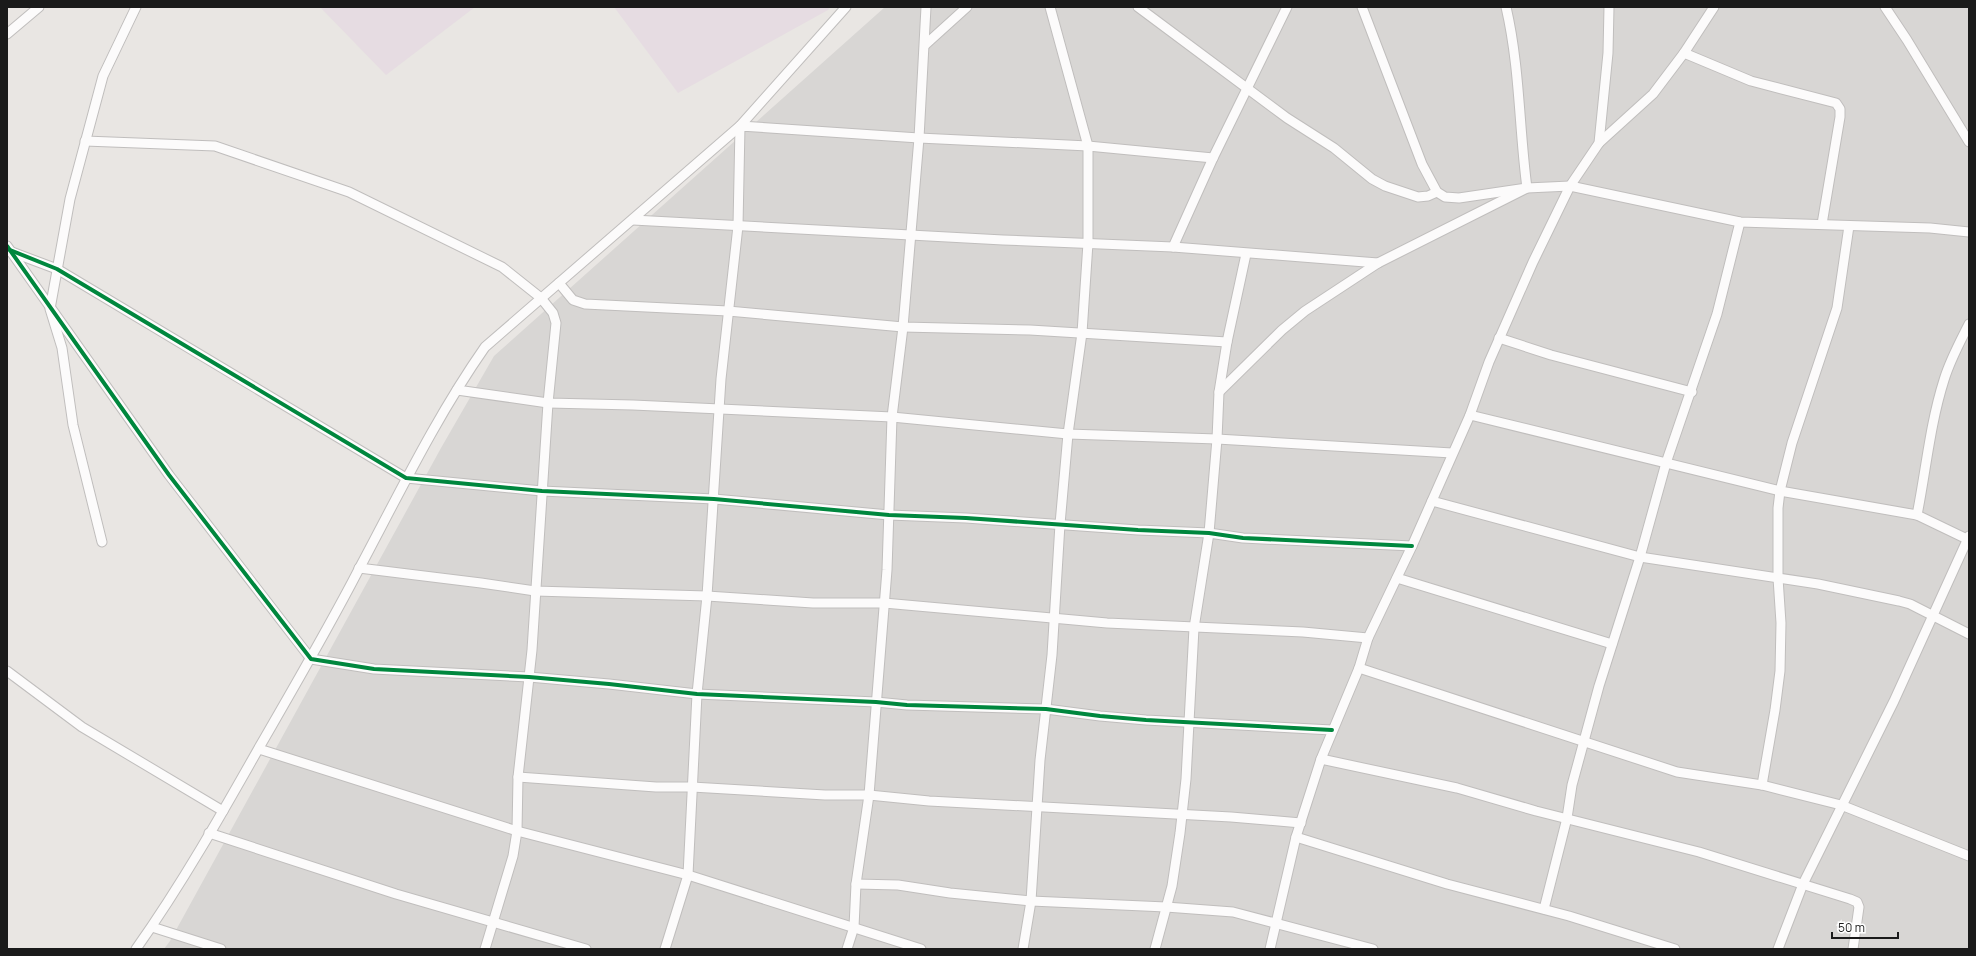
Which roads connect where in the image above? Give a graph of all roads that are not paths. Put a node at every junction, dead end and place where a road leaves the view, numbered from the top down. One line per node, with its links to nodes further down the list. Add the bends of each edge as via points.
1 (39, 7): 14 (street)
2 (136, 7): 20 (street, via 103,76)
3 (846, 7): 18 (street)
4 (926, 7): 15 (street)
5 (967, 7): 15 (street)
6 (1050, 7): 23 (street)
7 (1138, 7): 17 (street)
8 (1288, 7): 17 (street)
9 (1362, 7): 27 (street, via 1422,164)
10 (1506, 7): 26 (street, via 1518,78)
11 (1609, 7): 22 (street)
12 (1714, 7): 16 (street)
13 (1885, 7): 21 (street)
14 (7, 34)
15 (925, 45): 19 (street)
16 (1684, 53): 22 (street, via 1653,94); 30 (street, via 1751,81 1836,103 1840,109 1840,117)
17 (1248, 90): 24 (street); 27 (street, via 1334,148 1372,179 1418,197)
18 (740, 126): 19 (street); 28 (street); 31 (street)
19 (919, 138): 23 (street); 34 (street)
20 (85, 141): 40 (street, via 70,199); 42 (street, via 215,146 230,151 349,192 502,267)
21 (1969, 142)
22 (1599, 143): 25 (street)
23 (1088, 146): 24 (street); 35 (street)
24 (1213, 158): 36 (street)
25 (1570, 186): 26 (street); 29 (street); 48 (street)
26 (1526, 188): 27 (street, via 1459,198 1445,197); 39 (street)
27 (1437, 192)
28 (633, 220): 31 (street); 41 (street)
29 (1740, 222): 30 (street); 52 (street, via 1717,314)
30 (1822, 224): 32 (street)
31 (738, 226): 34 (street); 44 (street)
32 (1848, 226): 33 (street, via 1930,228); 63 (street, via 1837,308 1792,443)
33 (1969, 232)
34 (910, 234): 35 (street); 46 (street)
35 (1088, 243): 36 (street); 47 (street)
36 (1173, 247): 38 (street)
37 (8, 249): 40 (street); 43 (street)
38 (1246, 254): 39 (street); 49 (street)
39 (1378, 264): 51 (street, via 1282,330)
40 (57, 269): 43 (street); 61 (street)
41 (559, 283): 42 (street); 44 (street, via 573,300 585,304)
42 (541, 298): 50 (street, via 485,347); 53 (street, via 553,313 556,323)
43 (50, 309): 71 (street, via 62,348 73,425); 86 (street, via 169,475)
44 (728, 311): 46 (street); 54 (street)
45 (1969, 324): 67 (street, via 1944,379 1930,440)
46 (903, 327): 47 (street); 56 (street)
47 (1082, 333): 49 (street); 57 (street)
48 (1500, 338): 52 (street, via 1551,355); 55 (street)
49 (1227, 342): 51 (street)
50 (457, 390): 53 (street); 61 (street)
51 (1218, 392): 58 (street)
52 (1692, 392): 60 (street)
53 (548, 404): 54 (street); 62 (street)
54 (719, 409): 56 (street); 64 (street)
55 (1470, 415): 59 (street); 60 (street)
56 (892, 417): 57 (street); 66 (street)
57 (1068, 434): 58 (street); 68 (street)
58 (1217, 439): 59 (street); 69 (street)
59 (1452, 453): 65 (street)
60 (1666, 463): 63 (street); 73 (street)
61 (406, 478): 62 (street); 74 (street)
62 (542, 491): 64 (street); 77 (street)
63 (1780, 491): 67 (street); 76 (street)
64 (714, 499): 66 (street); 78 (street)
65 (1432, 501): 72 (street); 73 (street)
66 (888, 515): 68 (street); 79 (street)
67 (1918, 515): 70 (street)
68 (1060, 524): 69 (street); 81 (street)
69 (1209, 533): 72 (street, via 1243,538); 82 (street)
70 (1968, 539): 80 (street)
71 (102, 542)
72 (1412, 546): 75 (street)
73 (1640, 557): 76 (street); 85 (street)
74 (359, 568): 77 (street); 86 (street)
75 (1397, 578): 84 (street); 85 (street)
76 (1778, 578): 80 (street, via 1898,601); 99 (street, via 1781,623 1780,671)
77 (535, 591): 78 (street); 89 (street)
78 (707, 596): 79 (street, via 813,603); 90 (street)
79 (884, 603): 81 (street); 91 (street)
80 (1932, 615): 83 (street); 102 (street, via 1894,701)
81 (1055, 618): 82 (street); 92 (street)
82 (1194, 628): 84 (street, via 1303,632); 93 (street)
83 (1969, 634)
84 (1368, 638): 87 (street)
85 (1612, 644): 95 (street)
86 (311, 659): 89 (street, via 374,670); 96 (street)
87 (1359, 668): 94 (street); 95 (street)
88 (7, 670): 104 (street, via 82,727)
89 (529, 677): 90 (street); 98 (street)
90 (697, 694): 91 (street); 100 (street)
91 (876, 702): 92 (street, via 914,706); 101 (street)
92 (1046, 709): 93 (street, via 1100,716); 103 (street)
93 (1190, 721): 94 (street); 105 (street)
94 (1332, 730): 97 (street)
95 (1583, 740): 99 (street, via 1677,772); 106 (street)
96 (259, 749): 104 (street); 108 (street)
97 (1320, 759): 106 (street, via 1457,788); 107 (street)
98 (518, 777): 100 (street); 108 (street)
99 (1762, 785): 102 (street)
100 (692, 787): 101 (street); 112 (street)
101 (869, 795): 103 (street); 113 (street)
102 (1841, 805): 111 (street); 114 (street)
103 (1036, 807): 105 (street); 115 (street)
104 (223, 811): 109 (street)
105 (1183, 815): 107 (street); 116 (street, via 1172,886)
106 (1567, 818): 114 (street, via 1699,852); 117 (street)
107 (1301, 823): 110 (street)
108 (516, 831): 112 (street); 119 (street, via 513,856)
109 (209, 833): 119 (street); 120 (street)
110 (1296, 837): 117 (street, via 1447,884); 118 (street)
111 (1969, 856)
112 (688, 875): 121 (street); 126 (street)
113 (856, 884): 115 (street, via 898,885); 121 (street)
114 (1803, 884): 134 (street); 135 (street, via 1856,902 1858,915)
115 (1031, 902): 116 (street); 129 (street)
116 (1166, 906): 118 (street, via 1233,912); 130 (street)
117 (1544, 909): 133 (street)
118 (1278, 922): 131 (street); 132 (street, via 1311,934)
119 (493, 923): 124 (street); 125 (street)
120 (152, 927): 122 (street); 123 (street)
121 (854, 927): 127 (street); 128 (street)
122 (136, 949)
123 (221, 949)
124 (485, 949)
125 (586, 949)
126 (665, 949)
127 (847, 949)
128 (921, 949)
129 (1023, 949)
130 (1155, 949)
131 (1270, 949)
132 (1373, 949)
133 (1675, 949)
134 (1778, 949)
135 (1853, 949)

